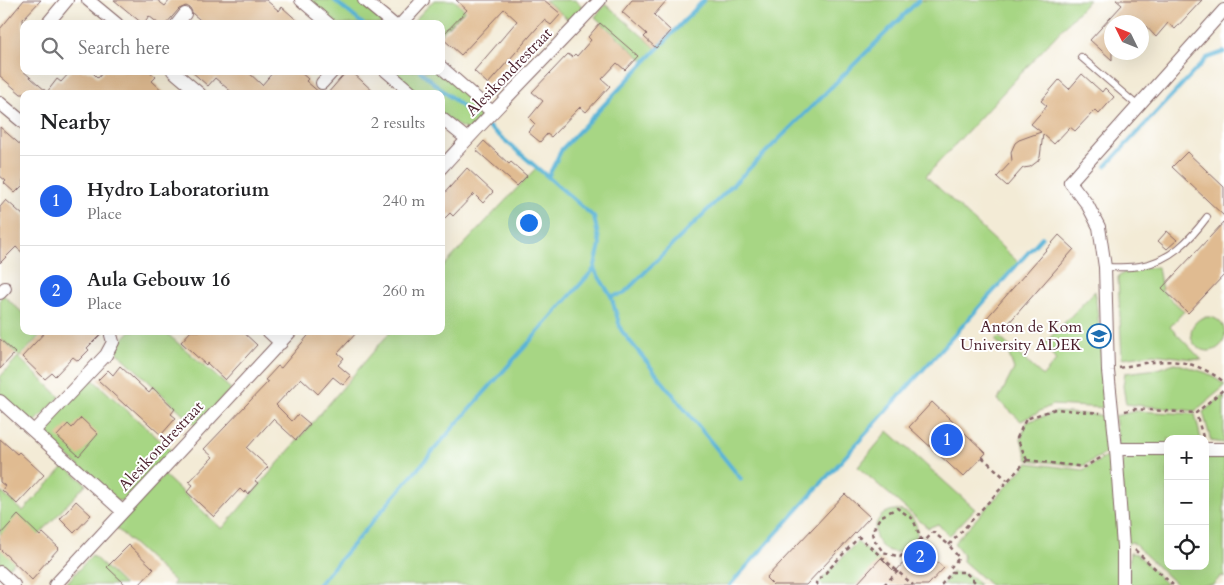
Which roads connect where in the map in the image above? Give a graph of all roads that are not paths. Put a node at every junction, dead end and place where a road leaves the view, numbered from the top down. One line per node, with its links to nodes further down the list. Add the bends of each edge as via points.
1 (67, 0): 8 (street)
2 (88, 0): 9 (street)
3 (301, 0): 10 (street)
4 (364, 0): 11 (street)
5 (423, 0): 12 (street)
6 (600, 0): 23 (street, Alesikondrestraat)
7 (1224, 10): 22 (street)
8 (50, 20)
9 (111, 20)
10 (324, 20)
11 (388, 20)
12 (405, 20)
13 (1082, 57): 22 (lane)
14 (445, 71): 23 (street)
15 (178, 75): 19 (street)
16 (329, 75): 18 (street)
17 (389, 75): 20 (street)
18 (322, 83)
19 (195, 90)
20 (399, 90)
21 (0, 103): 24 (street)
22 (1138, 106): 29 (street, via 1070,182 1099,227)
23 (492, 112): 26 (street, Alesikondrestraat)
24 (20, 120)
25 (445, 121): 26 (street)
26 (467, 139): 27 (street, Alesikondrestraat)
27 (445, 164)
28 (1207, 217): 29 (lane, via 1191,238 1165,258 1140,266)
29 (1105, 267): 36 (street, via 1108,370)
30 (111, 335): 35 (street, via 113,342 106,356)
31 (272, 335): 33 (street)
32 (288, 335): 33 (street, Alesikondrestraat)
33 (281, 343): 40 (street, Alesikondrestraat)
34 (0, 401): 35 (street)
35 (34, 432): 40 (street)
36 (1116, 449): 37 (street); 44 (street)
37 (1164, 449)
38 (1209, 449): 39 (street)
39 (1224, 449)
40 (122, 511): 43 (street, Alesikondrestraat)
41 (0, 572): 42 (street)
42 (14, 585)
43 (56, 585)
44 (1123, 585)

